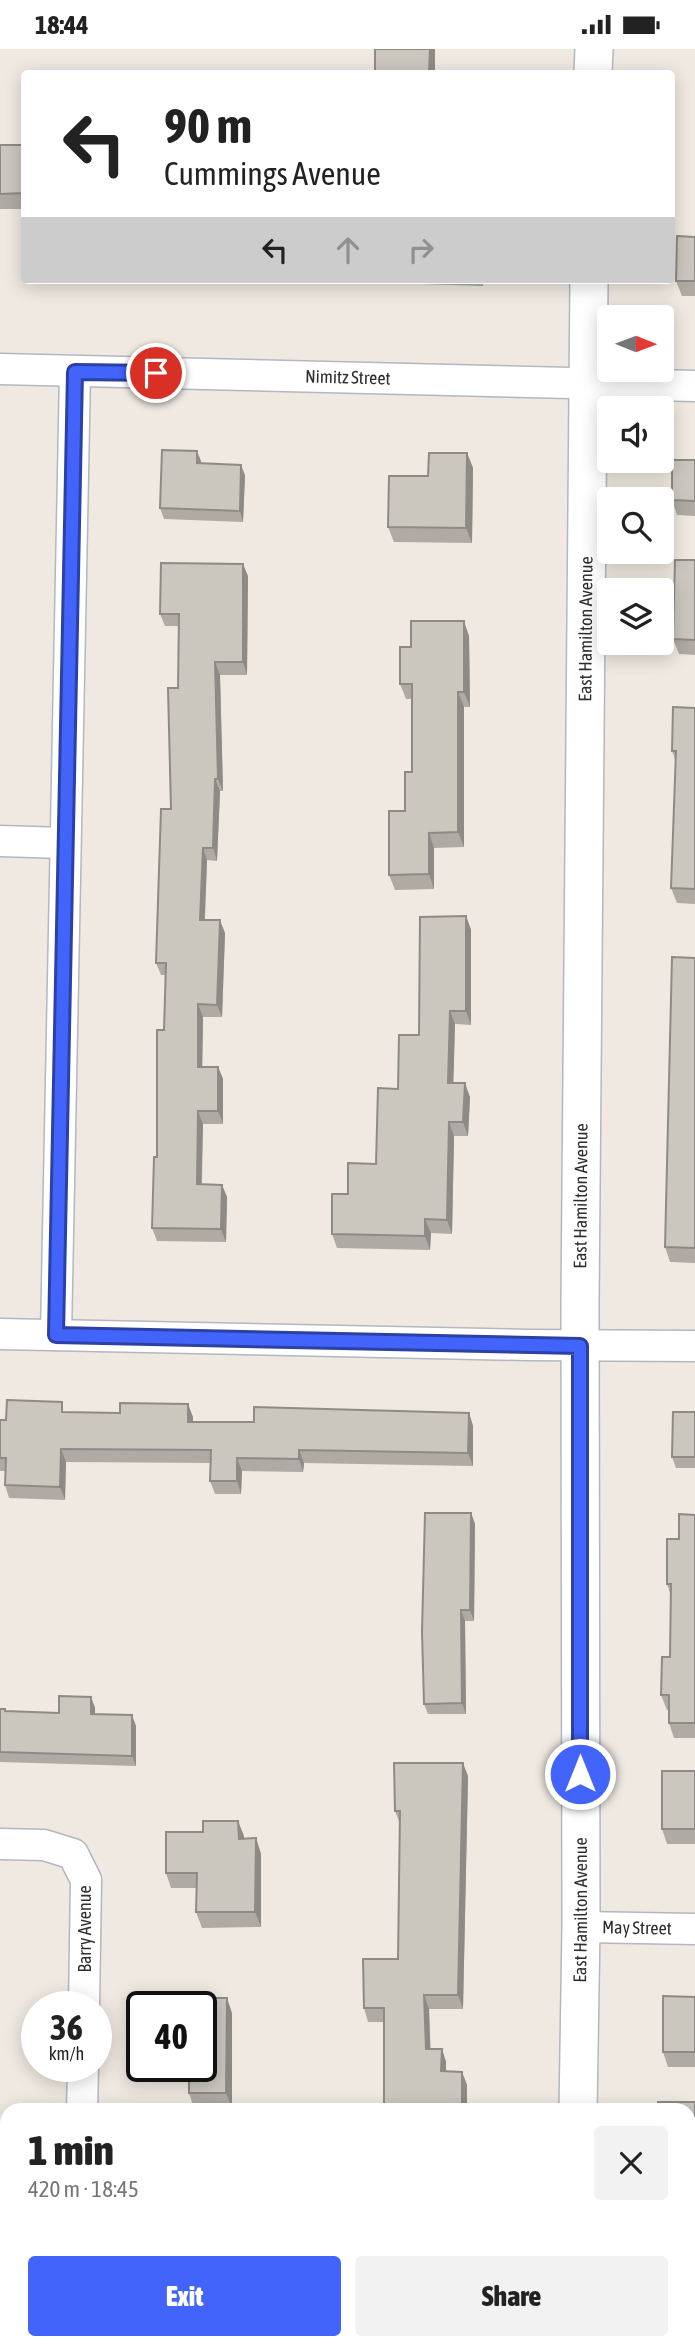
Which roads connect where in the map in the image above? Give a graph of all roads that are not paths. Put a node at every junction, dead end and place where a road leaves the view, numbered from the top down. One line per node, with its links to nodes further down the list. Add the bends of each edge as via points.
1 (594, 49): 2 (street)
2 (593, 70)
3 (589, 284): 6 (street, East Hamilton Avenue)
4 (0, 369): 5 (street, Nimitz Street)
5 (75, 372): 6 (street, Nimitz Street); 9 (street)
6 (587, 384): 7 (street, Nimitz Street); 12 (street, East Hamilton Avenue)
7 (695, 386)
8 (0, 841): 9 (street)
9 (64, 843): 11 (street)
10 (0, 1333): 11 (street)
11 (56, 1335): 12 (street)
12 (580, 1346): 13 (street); 15 (street, East Hamilton Avenue)
13 (695, 1346)
14 (0, 1844): 17 (street, Barry Avenue, via 44,1845 73,1854 86,1880)
15 (581, 1927): 16 (street, May Street); 20 (street, East Hamilton Avenue)
16 (695, 1929)
17 (84, 1991)
18 (83, 2082): 19 (street)
19 (82, 2103)
20 (578, 2103)

